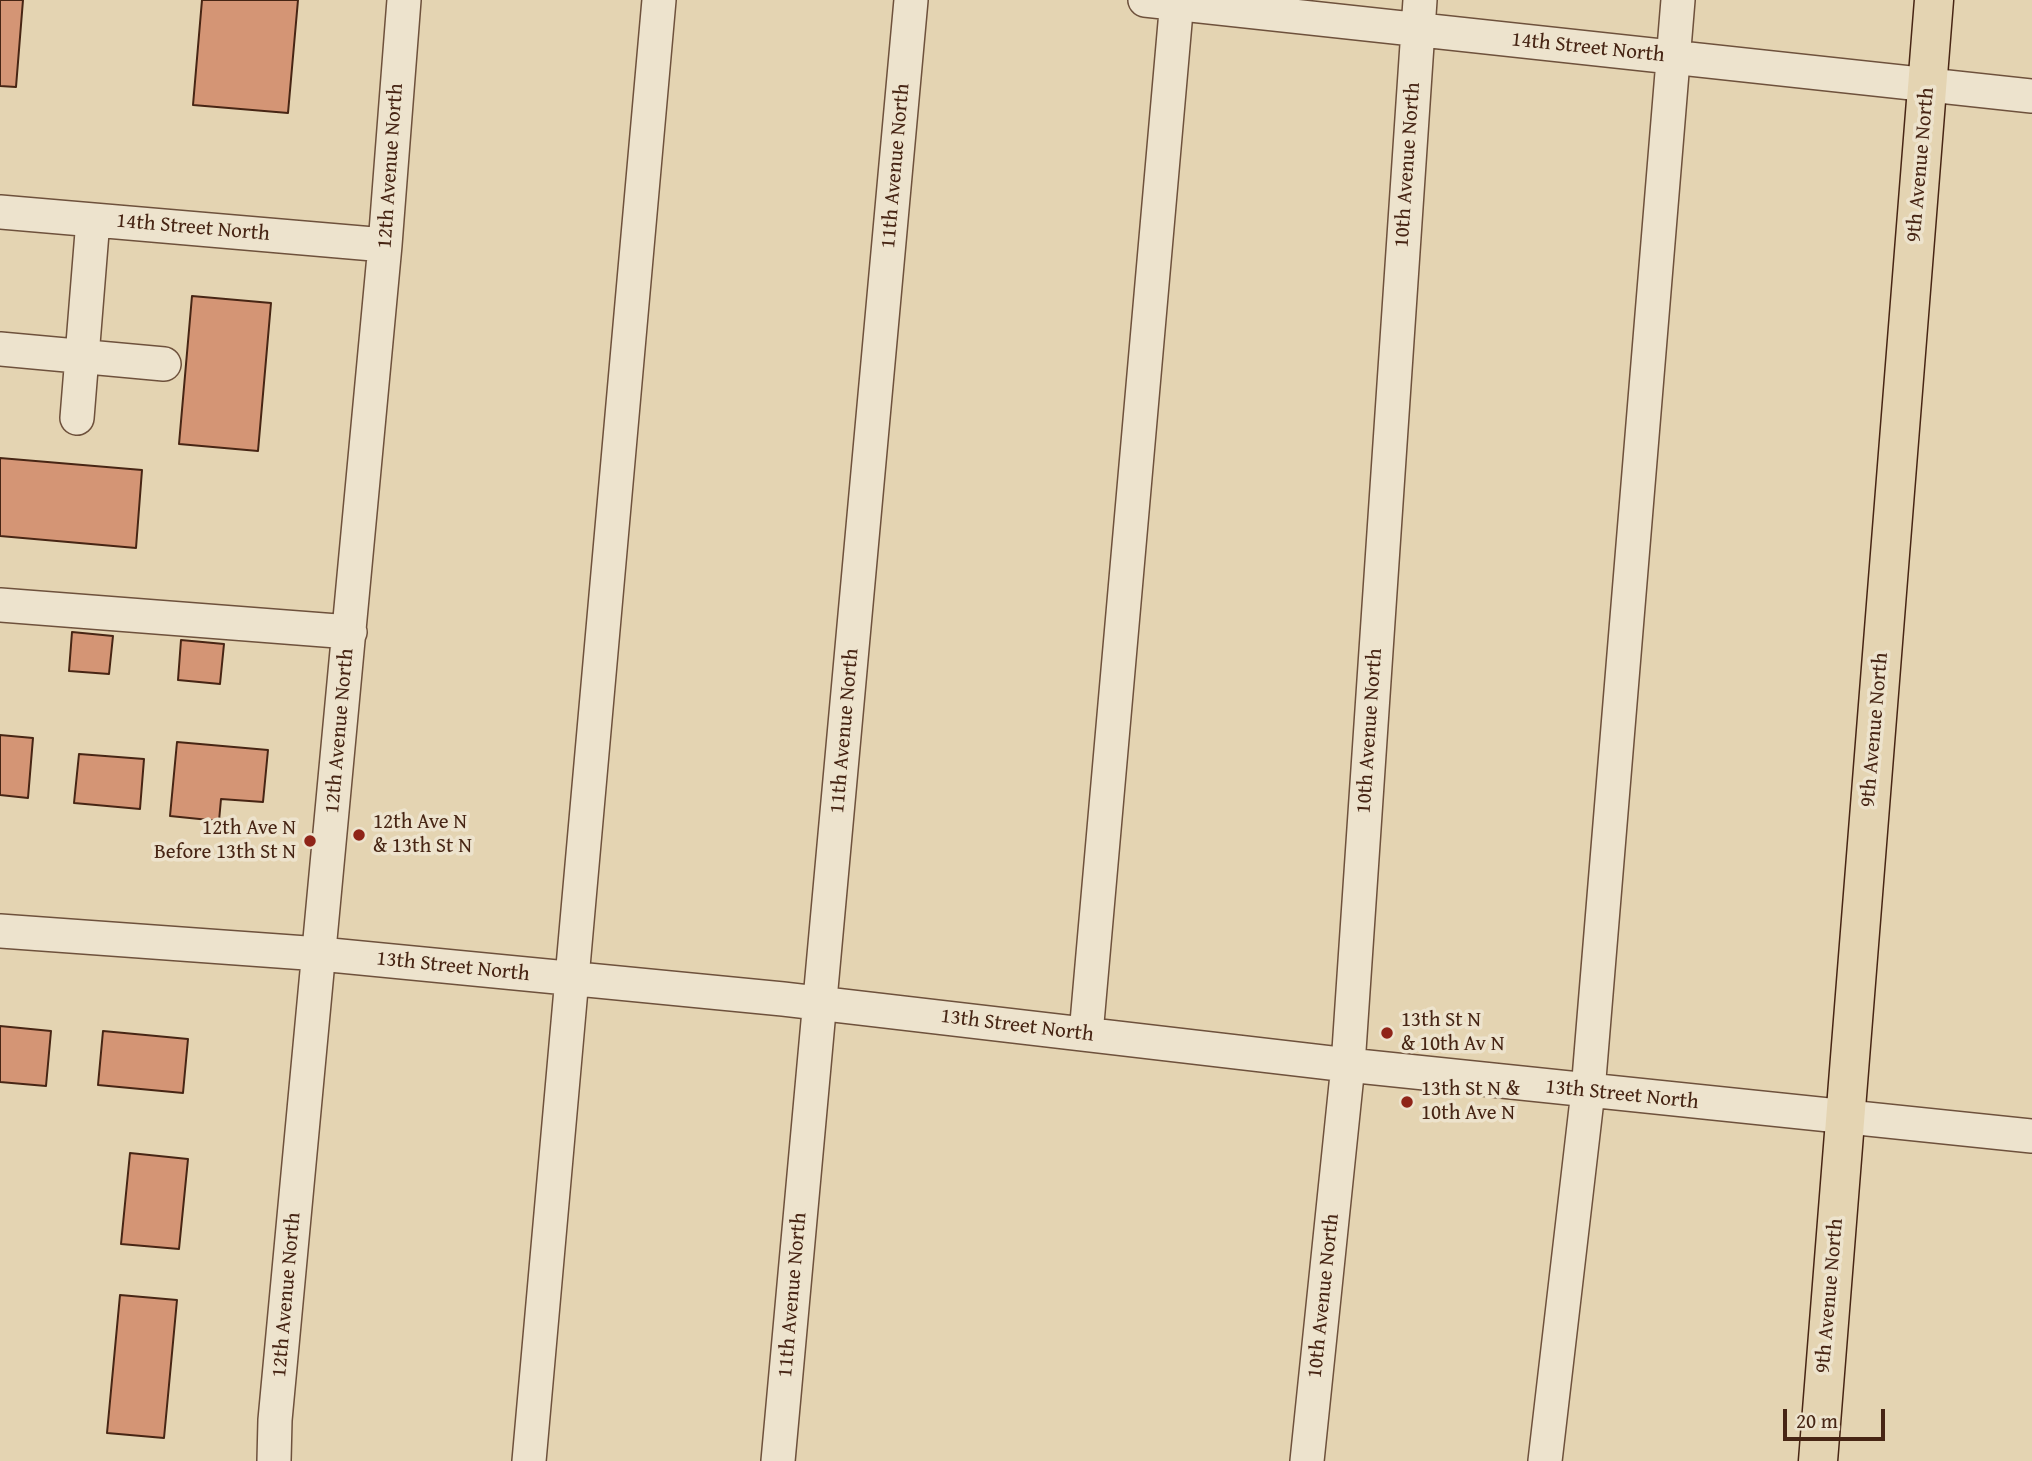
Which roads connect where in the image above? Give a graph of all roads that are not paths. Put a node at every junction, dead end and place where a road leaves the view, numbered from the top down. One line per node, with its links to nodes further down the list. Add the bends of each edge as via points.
1 (404, 0): 13 (street, 12th Avenue North)
2 (659, 0): 22 (street)
3 (911, 0): 23 (street, 11th Avenue North)
4 (1678, 0): 8 (street)
5 (1934, 0): 9 (main road, 9th Avenue North)
6 (1166, 1): 7 (street, 14th Street North); 24 (street)
7 (1418, 15): 8 (street, 14th Street North); 25 (street, 10th Avenue North)
8 (1674, 57): 9 (street, 14th Street North); 26 (street)
9 (1927, 84): 10 (street, 14th Street North); 27 (main road, 9th Avenue North)
10 (2032, 96)
11 (0, 212): 12 (street, 14th Street North)
12 (93, 220): 13 (street, 14th Street North); 15 (street)
13 (385, 245): 19 (street, 12th Avenue North)
14 (0, 349): 15 (street)
15 (82, 357): 16 (street); 17 (street)
16 (164, 364)
17 (77, 418)
18 (0, 605): 19 (street)
19 (349, 632): 21 (street, 12th Avenue North)
20 (0, 931): 21 (street, 13th Street North)
21 (320, 954): 22 (street, 13th Street North); 29 (street, 12th Avenue North)
22 (571, 979): 23 (street, 13th Street North); 30 (street)
23 (820, 1003): 24 (street, 13th Street North); 31 (street, 11th Avenue North)
24 (1086, 1034): 25 (street, 13th Street North)
25 (1348, 1065): 26 (street, 13th Street North); 32 (street, 10th Avenue North)
26 (1588, 1091): 27 (street, 13th Street North); 33 (street)
27 (1845, 1118): 28 (street, 13th Street North); 34 (main road, 9th Avenue North)
28 (2032, 1136)
29 (274, 1461)
30 (529, 1461)
31 (778, 1461)
32 (1307, 1461)
33 (1545, 1461)
34 (1818, 1461)

